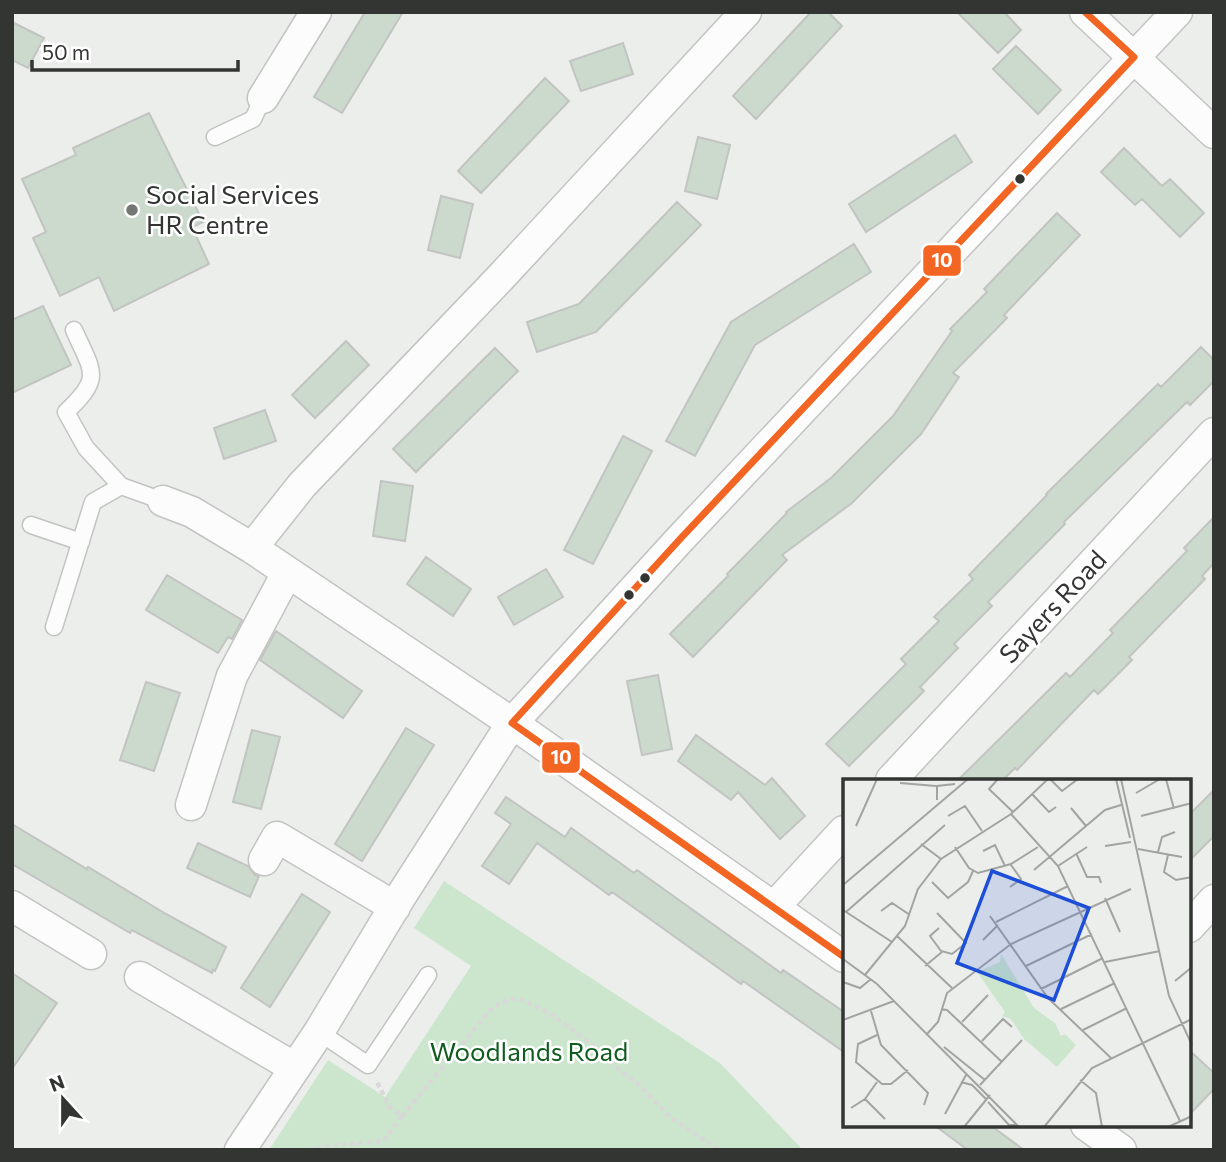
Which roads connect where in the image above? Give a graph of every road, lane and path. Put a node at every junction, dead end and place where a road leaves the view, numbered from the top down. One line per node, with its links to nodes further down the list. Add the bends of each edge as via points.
1 (316, 12): 6 (street)
2 (746, 12): 15 (street, via 302,485)
3 (1085, 12): 5 (street)
4 (1177, 12): 5 (street)
5 (1134, 57): 7 (street); 18 (street)
6 (263, 99): 8 (lane, via 253,119)
7 (1214, 134)
8 (215, 138)
9 (74, 330): 11 (lane, via 92,377 82,397 66,412 86,448)
10 (1214, 433): 19 (street, Sayers Road)
11 (121, 486): 12 (lane); 14 (lane, via 93,502)
12 (163, 501): 15 (street, via 192,512)
13 (31, 525): 14 (lane)
14 (81, 542): 17 (lane)
15 (252, 548): 16 (street)
16 (287, 573): 18 (street); 20 (street, via 232,676)
17 (54, 627)
18 (512, 723): 25 (street); 26 (street)
19 (892, 779)
20 (191, 805)
21 (843, 833): 26 (street)
22 (264, 860): 25 (street, via 277,837)
23 (1214, 900): 27 (street)
24 (12, 906): 28 (street)
25 (394, 907): 32 (street)
26 (774, 907): 29 (street)
27 (1191, 925)
28 (91, 954)
29 (843, 956)
30 (428, 975): 33 (lane)
31 (139, 977): 34 (street)
32 (318, 1032): 33 (lane); 34 (street)
33 (368, 1065): 35 (path, via 389,1106)
34 (295, 1068): 38 (street)
35 (402, 1116): 37 (path); 41 (path, via 493,1007 510,999 522,1000 551,1014 602,1052 670,1116)
36 (1089, 1127): 42 (street)
37 (383, 1141): 39 (path); 40 (path)
38 (240, 1150)
39 (308, 1150)
40 (379, 1150)
41 (719, 1150)
42 (1121, 1150)

